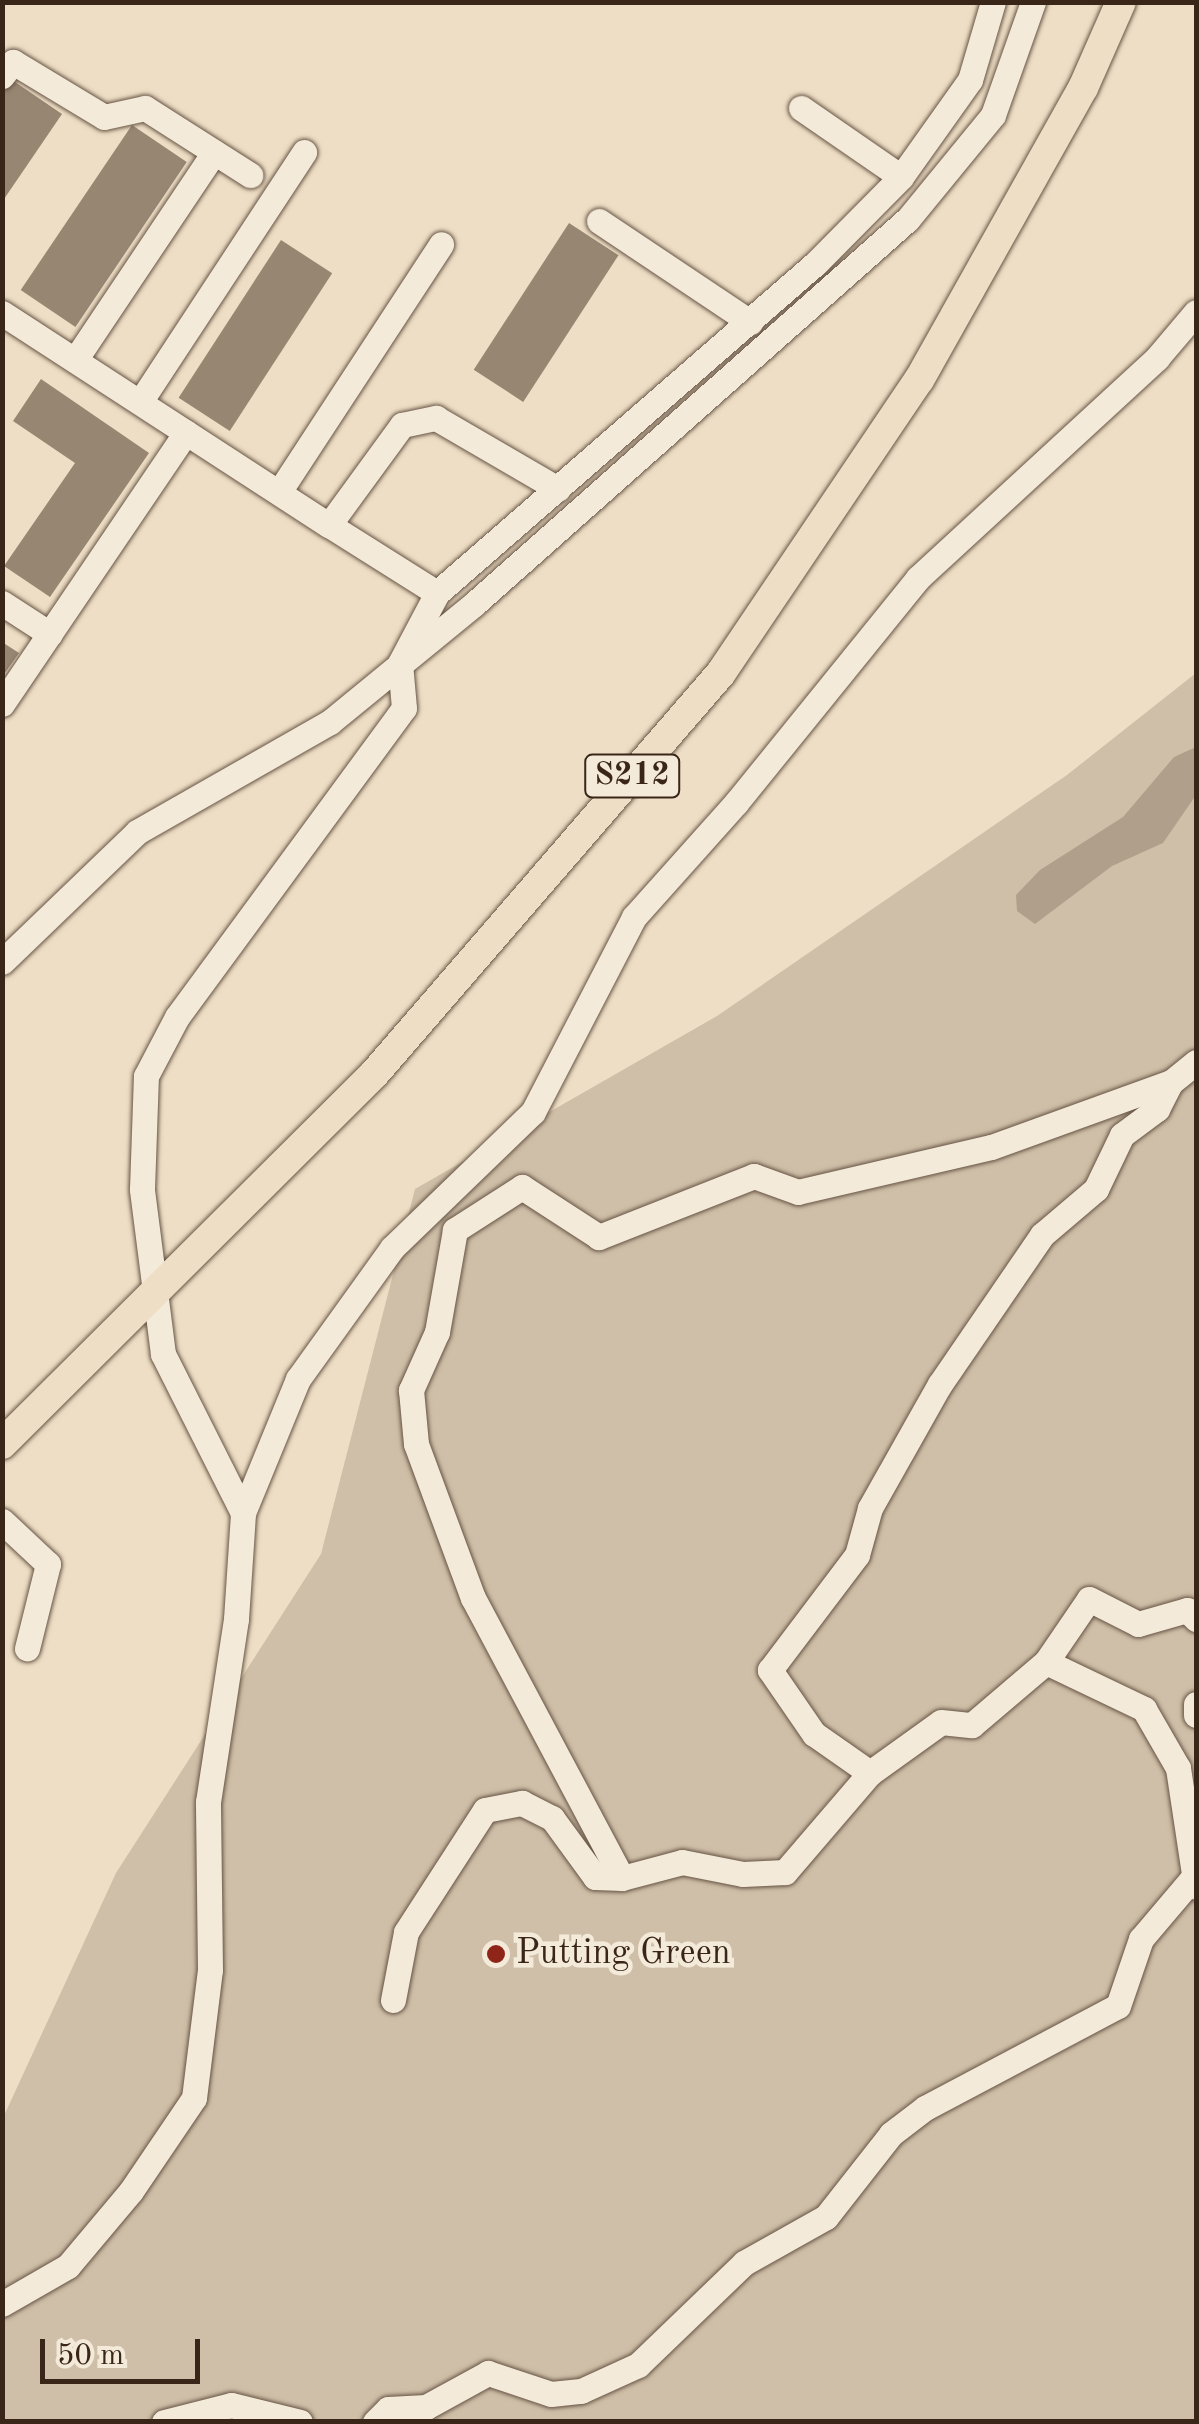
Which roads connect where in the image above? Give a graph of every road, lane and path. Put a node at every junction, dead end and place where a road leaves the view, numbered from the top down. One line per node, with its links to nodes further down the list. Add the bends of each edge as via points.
1 (994, 2): 9 (street, via 970,80)
2 (1033, 2): 24 (street, via 993,115 908,220)
3 (1121, 2): 29 (main road, S212, via 1084,88 918,380 721,673 375,1073)
4 (2, 76): 6 (street, via 13,62 104,117 145,108)
5 (801, 108): 9 (street)
6 (214, 152): 8 (street); 15 (street)
7 (304, 152): 16 (street)
8 (250, 175)
9 (901, 177): 14 (street)
10 (599, 221): 14 (street)
11 (441, 244): 19 (street)
12 (1196, 312): 31 (street, via 1157,358 918,578 634,917 534,1112 392,1248 298,1378)
13 (2, 313): 15 (street)
14 (750, 322): 18 (street)
15 (75, 360): 16 (street)
16 (140, 402): 17 (street)
17 (186, 432): 19 (street); 23 (street)
18 (558, 488): 20 (street, via 436,418 402,424); 21 (street)
19 (279, 492): 20 (street)
20 (329, 525): 21 (street)
21 (437, 593): 24 (street)
22 (2, 603): 23 (street)
23 (50, 634): 25 (street)
24 (400, 663): 26 (street, via 330,722 137,832); 29 (street, via 404,708 177,1017 146,1076 142,1189)
25 (2, 704)
26 (2, 962)
27 (1196, 1062): 28 (street)
28 (1171, 1082): 38 (street, via 1157,1110 1122,1135 1096,1188 1042,1235 940,1384 870,1508 857,1554 770,1670 814,1734); 39 (street, via 991,1147 798,1192 754,1176 599,1237 522,1187 456,1230 437,1332 412,1390 416,1444 473,1598)
29 (154, 1288): 30 (main road, S212); 31 (street, via 162,1354)
30 (2, 1444)
31 (242, 1514): 42 (street, via 236,1619 208,1802 210,1970 194,2098 131,2191 68,2266)
32 (2, 1520): 34 (street, via 48,1564)
33 (1196, 1619): 35 (street, via 1188,1610 1138,1624 1089,1599)
34 (27, 1648)
35 (1046, 1662): 38 (street, via 972,1725 941,1722); 40 (street, via 1144,1709 1178,1768)
36 (1196, 1704): 37 (street)
37 (1196, 1716)
38 (870, 1774): 39 (street, via 786,1872 743,1874 682,1862)
39 (622, 1878): 41 (street, via 595,1878 552,1818 522,1802 485,1810 406,1932)
40 (1194, 1883): 45 (street, via 1140,1938 1118,2006 925,2108 891,2134 826,2216 744,2263 638,2365 581,2391 552,2394 488,2373 426,2407 388,2409)
41 (393, 2000)
42 (2, 2304)
43 (164, 2422): 44 (street, via 232,2405)
44 (300, 2422)
45 (375, 2422)

